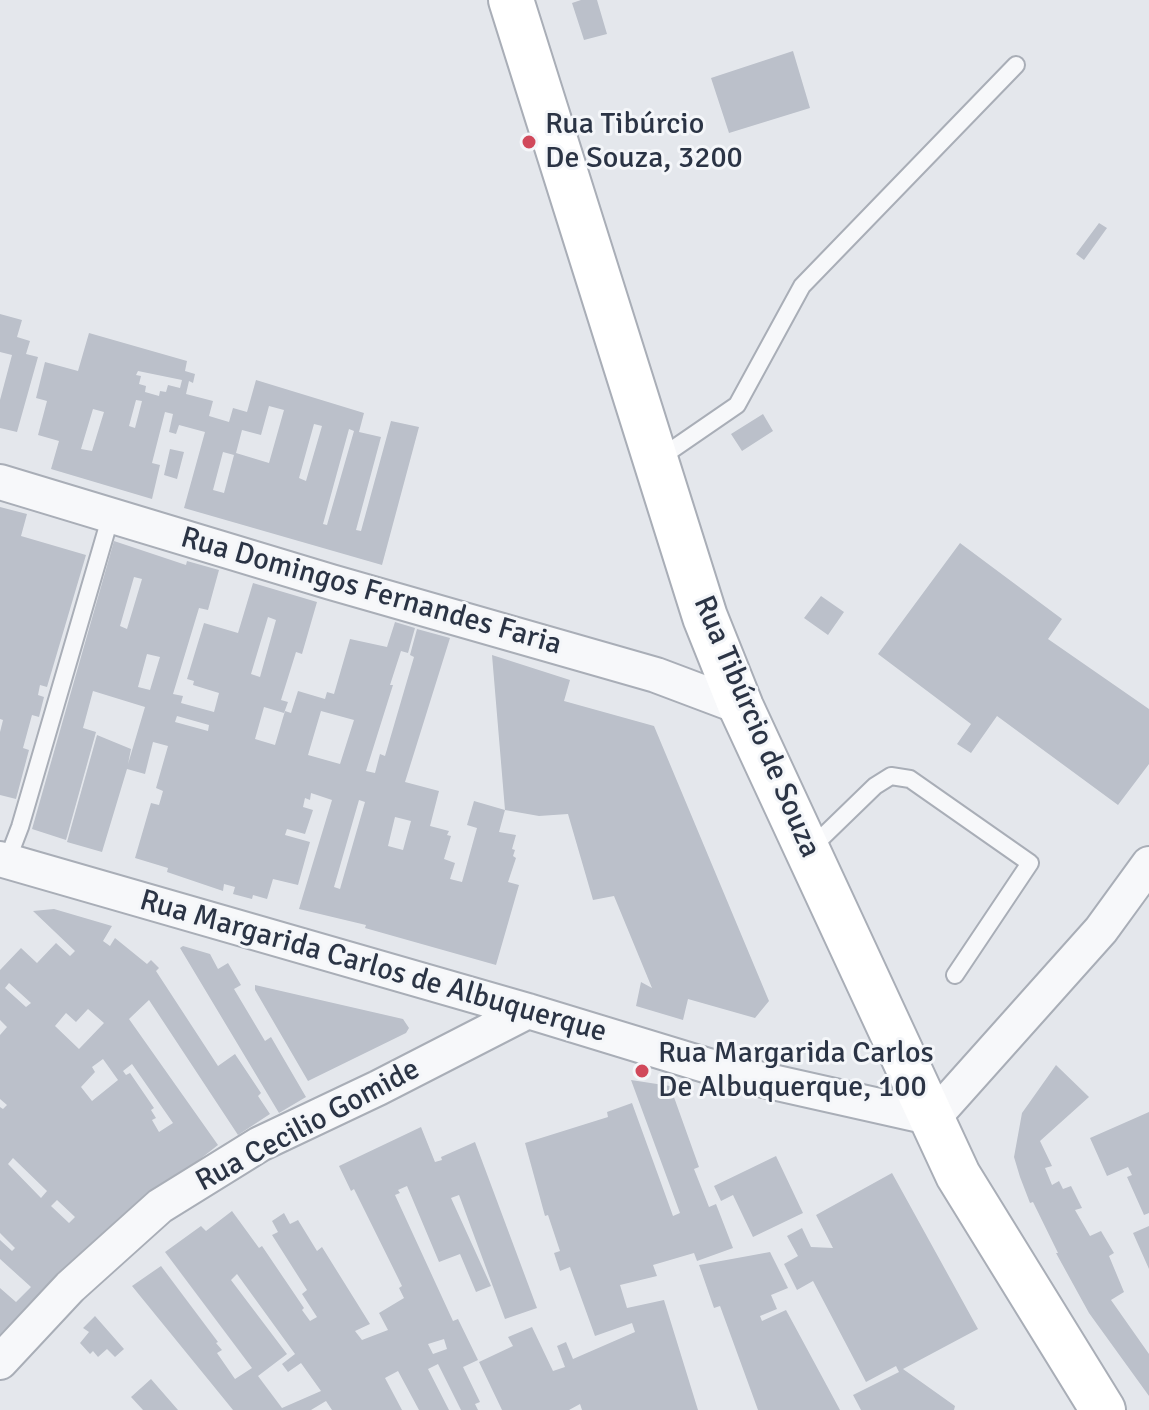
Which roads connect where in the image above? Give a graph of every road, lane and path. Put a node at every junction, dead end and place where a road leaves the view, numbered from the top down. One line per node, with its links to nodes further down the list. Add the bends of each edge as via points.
1 (511, 0): 3 (main road, Rua Tibúrcio de Souza)
2 (1016, 65): 3 (lane, via 802,286 737,405)
3 (656, 461): 6 (main road, Rua Tibúrcio de Souza, via 705,617)
4 (0, 482): 5 (street, Rua Domingos Fernandes Faria)
5 (111, 515): 6 (street, Rua Domingos Fernandes Faria, via 656,675); 8 (lane, via 20,827)
6 (741, 707): 7 (main road, Rua Tibúrcio de Souza)
7 (808, 851): 10 (lane, via 891,776 910,779 1030,863); 12 (main road, Rua Tibúrcio de Souza)
8 (2, 863): 11 (street, Rua Margarida Carlos de Albuquerque)
9 (1149, 864): 12 (street, via 1101,930)
10 (955, 975)
11 (528, 1011): 12 (street, Rua Margarida Carlos de Albuquerque, via 728,1072); 13 (street, Rua Cecilio Gomide, via 260,1144 160,1206 70,1287)
12 (933, 1118): 14 (main road, Rua Tibúrcio de Souza, via 958,1175)
13 (0, 1362)
14 (1103, 1410)

